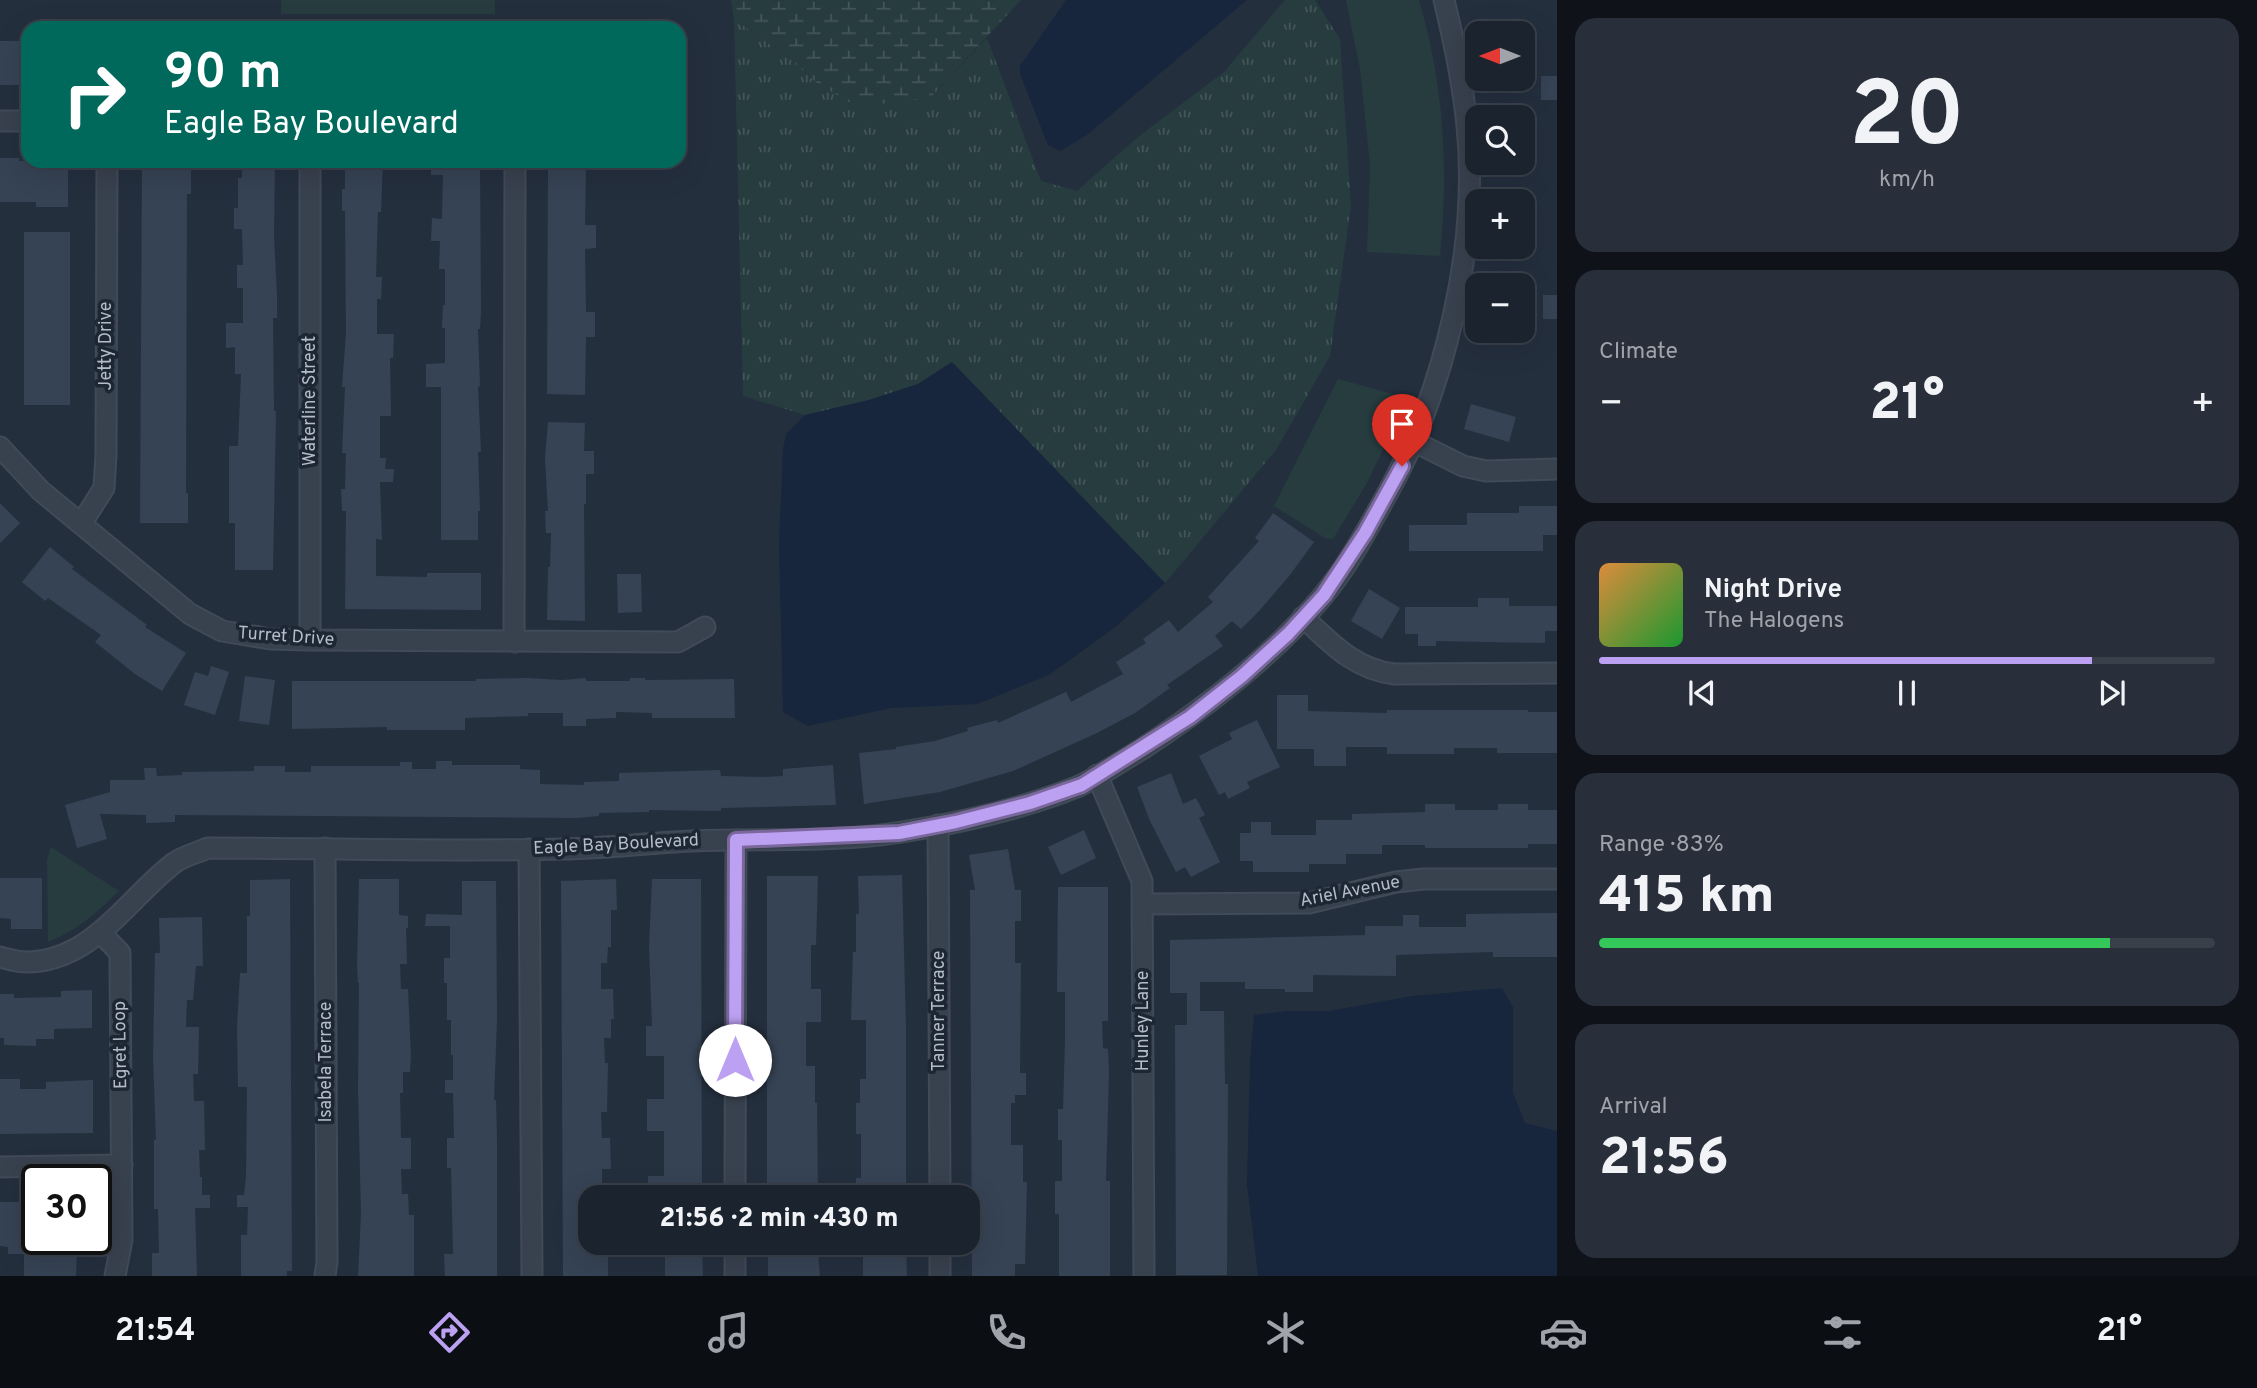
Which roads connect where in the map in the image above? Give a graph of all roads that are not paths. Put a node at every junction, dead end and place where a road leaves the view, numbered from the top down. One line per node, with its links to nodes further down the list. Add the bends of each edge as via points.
1 (1444, 0): 7 (street, Eagle Bay Boulevard, via 1467,128 1464,257 1451,330)
2 (0, 121): 3 (street)
3 (21, 121)
4 (107, 168): 10 (street, Jetty Drive, via 106,466 104,488)
5 (310, 168): 13 (street, Waterline Street)
6 (515, 168): 14 (street)
7 (1413, 441): 9 (street, via 1463,466 1486,471); 11 (street, Eagle Bay Boulevard, via 1365,533 1324,595)
8 (0, 447): 10 (street, Turret Drive, via 41,491)
9 (1557, 470)
10 (81, 524): 13 (street, Turret Drive, via 190,614 222,631)
11 (1303, 617): 15 (street, via 1339,651 1377,672); 16 (street, Eagle Bay Boulevard, via 1242,676 1190,717)
12 (705, 626): 14 (street, Turret Drive, via 678,642)
13 (310, 640): 14 (street, Turret Drive)
14 (514, 642)
15 (1557, 673)
16 (1097, 775): 17 (street, Eagle Bay Boulevard, via 1030,803); 22 (street, Hunley Lane, via 1142,881)
17 (938, 825): 18 (street, Eagle Bay Boulevard, via 899,833); 28 (street, Tanner Terrace)
18 (736, 840): 20 (street, Eagle Bay Boulevard); 27 (street)
19 (325, 848): 20 (street, Eagle Bay Boulevard); 23 (street, Eagle Bay Boulevard, via 208,848 175,862); 32 (street, Isabela Terrace)
20 (529, 849): 33 (street)
21 (1557, 879): 22 (street, Ariel Avenue, via 1423,879 1309,903)
22 (1142, 904): 36 (street, Hunley Lane)
23 (100, 932): 24 (street, Eagle Bay Boulevard, via 77,950 50,960 24,963); 25 (street, Egret Loop, via 120,953)
24 (0, 957)
25 (122, 1166): 26 (street); 31 (street, Egret Loop, via 122,1240)
26 (0, 1167)
27 (735, 1185)
28 (940, 1185)
29 (735, 1255): 34 (street)
30 (940, 1255): 35 (street)
31 (115, 1276)
32 (325, 1276)
33 (532, 1276)
34 (735, 1276)
35 (940, 1276)
36 (1144, 1276)

